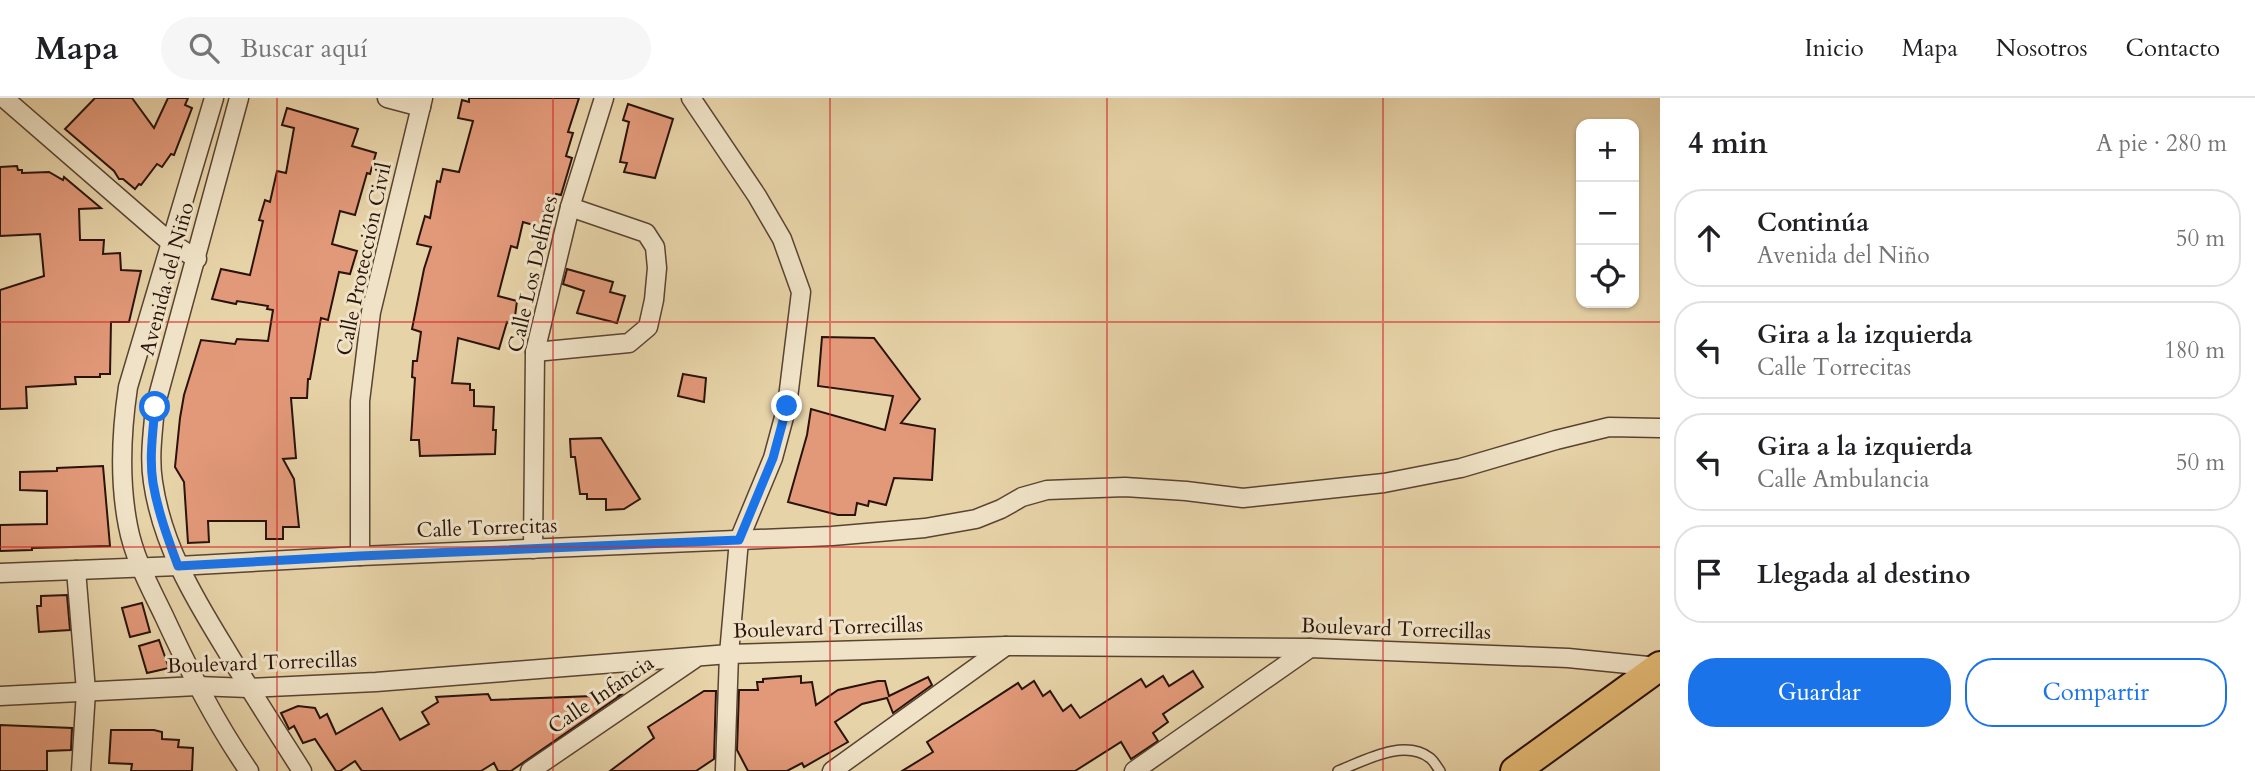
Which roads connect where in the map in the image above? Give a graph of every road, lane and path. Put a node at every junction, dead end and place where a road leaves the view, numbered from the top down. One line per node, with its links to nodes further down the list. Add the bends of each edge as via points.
1 (4, 98): 9 (street)
2 (214, 98): 9 (street, Avenida del Niño)
3 (239, 98): 10 (street, Avenida del Niño)
4 (387, 98): 7 (street)
5 (604, 98): 8 (street, Calle Los Delfines)
6 (691, 98): 13 (street, via 782,239 801,292 787,406 773,458)
7 (422, 102): 15 (street, Calle Protección Civil, via 371,313 360,401)
8 (570, 207): 11 (street, Calle Los Delfines); 11 (street, via 651,238 657,268 648,327 629,343)
9 (171, 243): 10 (street); 17 (street, Avenida del Niño, via 128,387 124,419 123,491)
10 (197, 259): 16 (street, Avenida del Niño, via 155,407 151,444 161,520)
11 (535, 352): 14 (street, Calle Los Delfines)
12 (1660, 428): 13 (street, Calle Torrecitas, via 1609,426 1397,481 1243,498 1125,487 1047,490 976,519 925,528)
13 (739, 540): 14 (street, Calle Torrecitas); 22 (street)
14 (533, 549): 15 (street, Calle Torrecitas)
15 (360, 556): 16 (street, Calle Torrecitas)
16 (178, 566): 17 (street, Calle Torrecitas); 26 (street, Avenida del Niño)
17 (141, 567): 18 (street, Calle Torrecitas); 25 (street, Avenida del Niño)
18 (76, 570): 19 (street, Calle Torrecitas); 27 (street)
19 (0, 573)
20 (1006, 646): 21 (street, Boulevard Torrecillas); 22 (street, Boulevard Torrecillas); 36 (street)
21 (1310, 648): 24 (street, Boulevard Torrecillas); 37 (street)
22 (729, 654): 23 (street, Boulevard Torrecillas); 35 (street)
23 (697, 657): 26 (street, Boulevard Torrecillas); 34 (street, Calle Infancia)
24 (1659, 666): 40 (main road)
25 (197, 686): 26 (street, Boulevard Torrecillas); 27 (street, Boulevard Torrecillas); 29 (street, Avenida del Niño)
26 (248, 688): 33 (street, Avenida del Niño)
27 (86, 691): 28 (street, Boulevard Torrecillas); 30 (street)
28 (0, 696)
29 (234, 750): 31 (street); 32 (street, Avenida del Niño)
30 (81, 771)
31 (234, 771)
32 (249, 771)
33 (302, 771)
34 (530, 771)
35 (725, 771)
36 (832, 771)
37 (1135, 771)
38 (1338, 771): 39 (lane, via 1411,749 1430,758)
39 (1440, 771)
40 (1515, 771)

